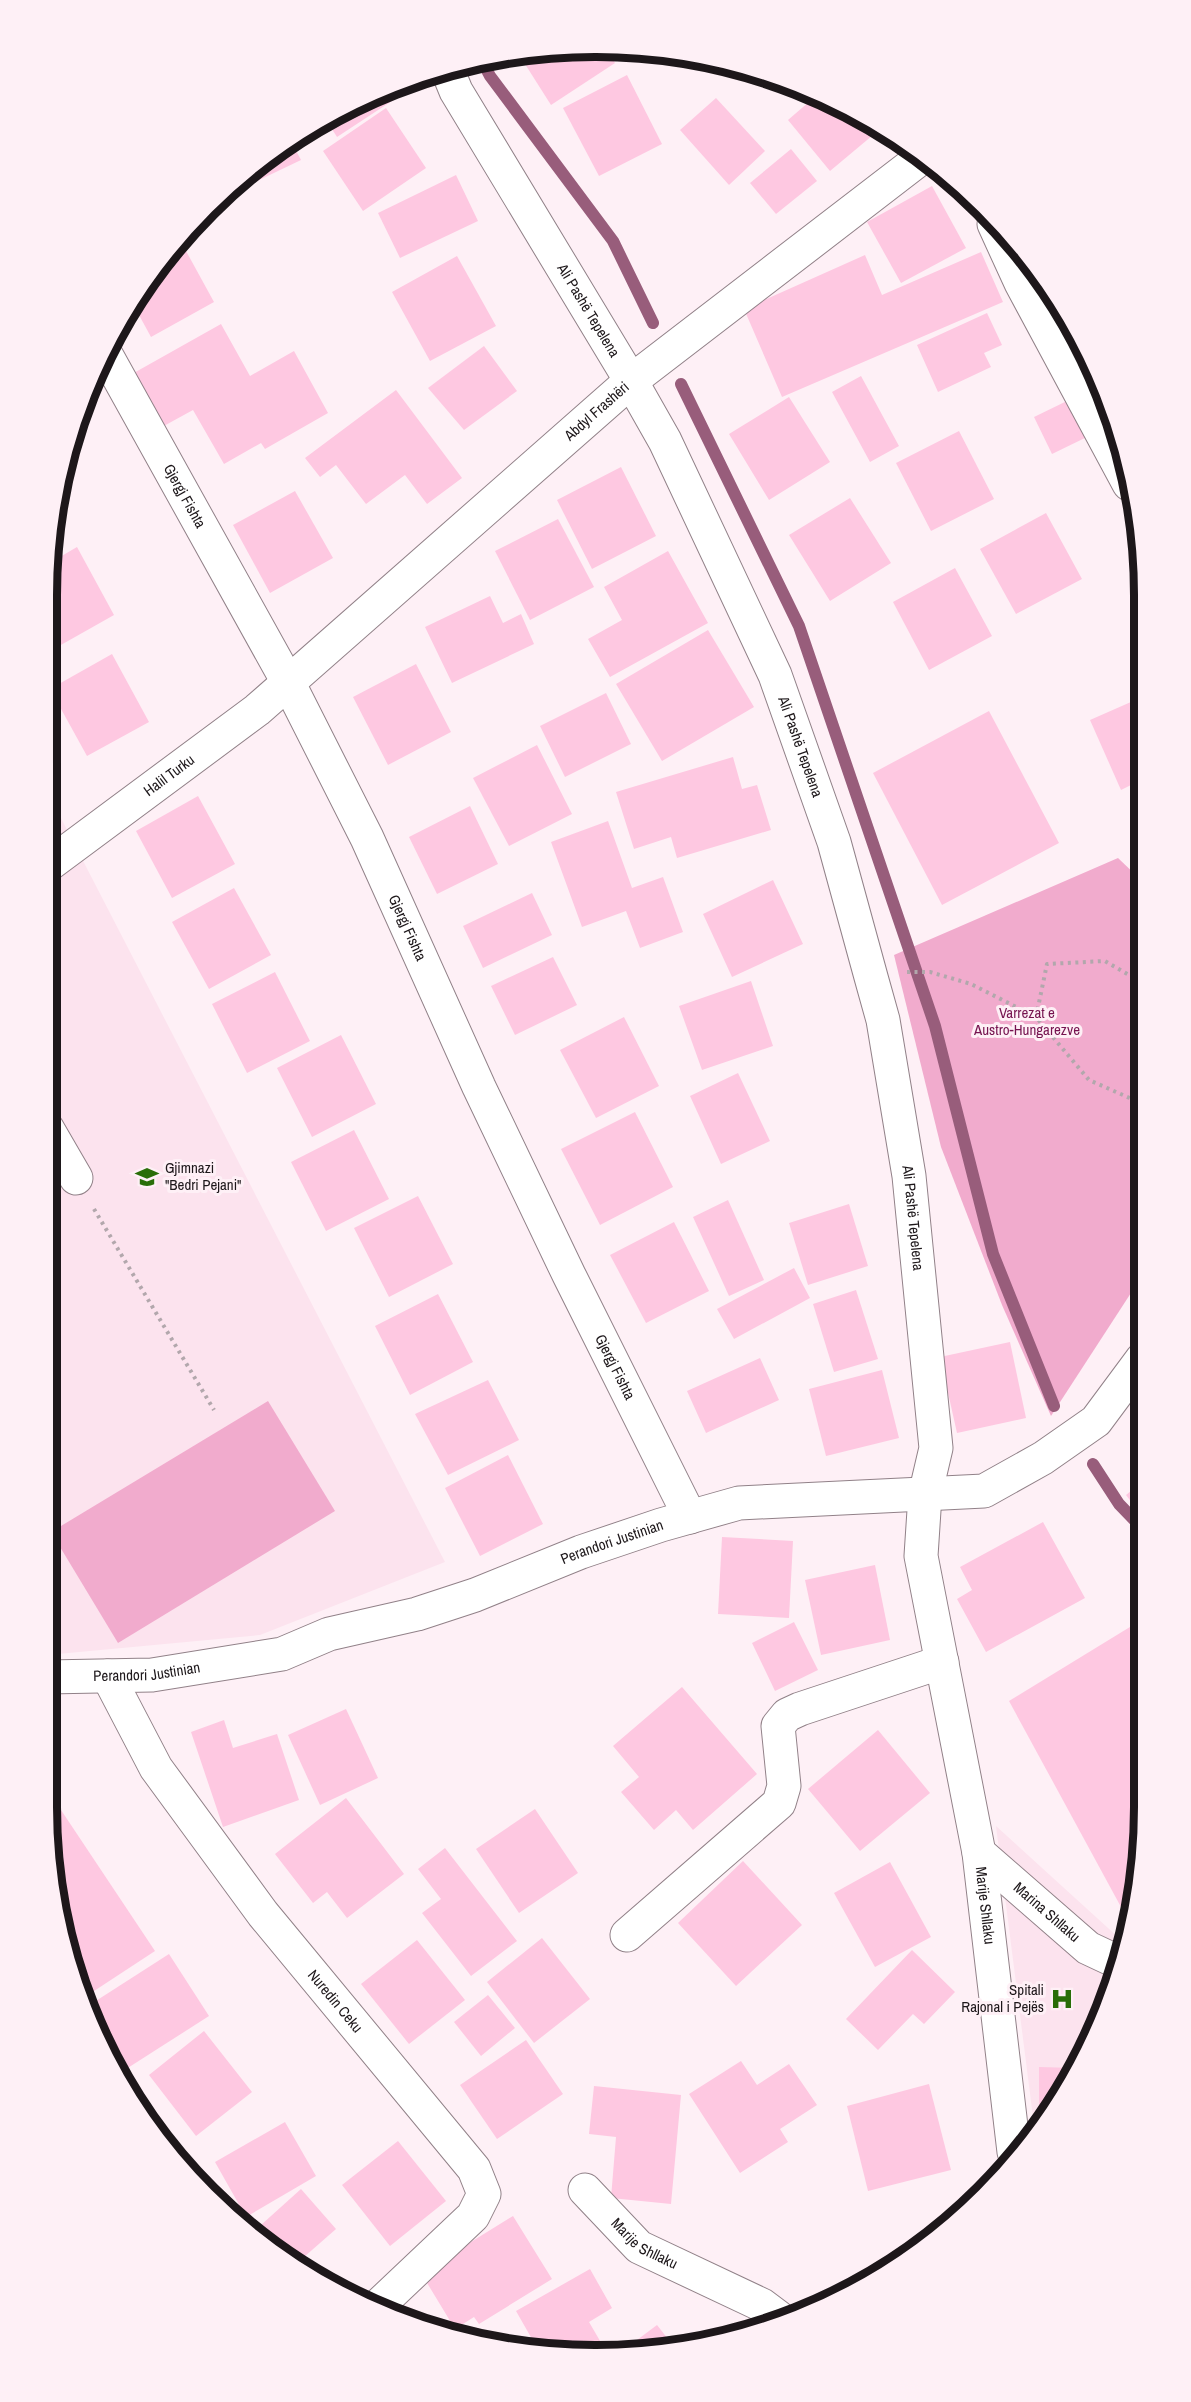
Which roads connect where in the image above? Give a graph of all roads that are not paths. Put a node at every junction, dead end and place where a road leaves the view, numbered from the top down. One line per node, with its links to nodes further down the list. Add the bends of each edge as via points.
1 (450, 77): 5 (street, Ali Pashë Tepelena)
2 (915, 162): 5 (street, Abdyl Frashëri)
3 (1003, 244): 6 (street)
4 (110, 363): 7 (street, Gjergj Fishta)
5 (631, 381): 7 (street, Abdyl Frashëri); 12 (street, Ali Pashë Tepelena, via 665,441 775,675 834,842 883,1020 909,1176 936,1448)
6 (1118, 463)
7 (289, 684): 8 (street, Halil Turku); 13 (street, Gjergj Fishta, via 368,838 479,1087)
8 (57, 859)
9 (57, 1145): 10 (street)
10 (76, 1178)
11 (1134, 1370): 12 (street, Perandori Justinian, via 1096,1421 1043,1458 984,1491)
12 (925, 1495): 13 (street, Perandori Justinian, via 739,1503); 14 (street, Marije Shllaku, via 921,1556)
13 (690, 1517): 15 (street, Perandori Justinian, via 581,1552 436,1608 329,1634 282,1654 152,1675)
14 (942, 1662): 17 (street, Marije Shllaku); 18 (street, via 787,1715 778,1726 784,1786 779,1803)
15 (108, 1676): 16 (street, Perandori Justinian); 22 (street, Nuredin Ceku, via 156,1768 263,1914 474,2169 484,2194 473,2216)
16 (57, 1677)
17 (979, 1853): 19 (street, Marina Shllaku, via 1088,1948); 20 (street, Marije Shllaku)
18 (627, 1935)
19 (1112, 1959)
20 (1013, 2146)
21 (585, 2190): 23 (street, Marije Shllaku, via 639,2247)
22 (383, 2301)
23 (774, 2314)

